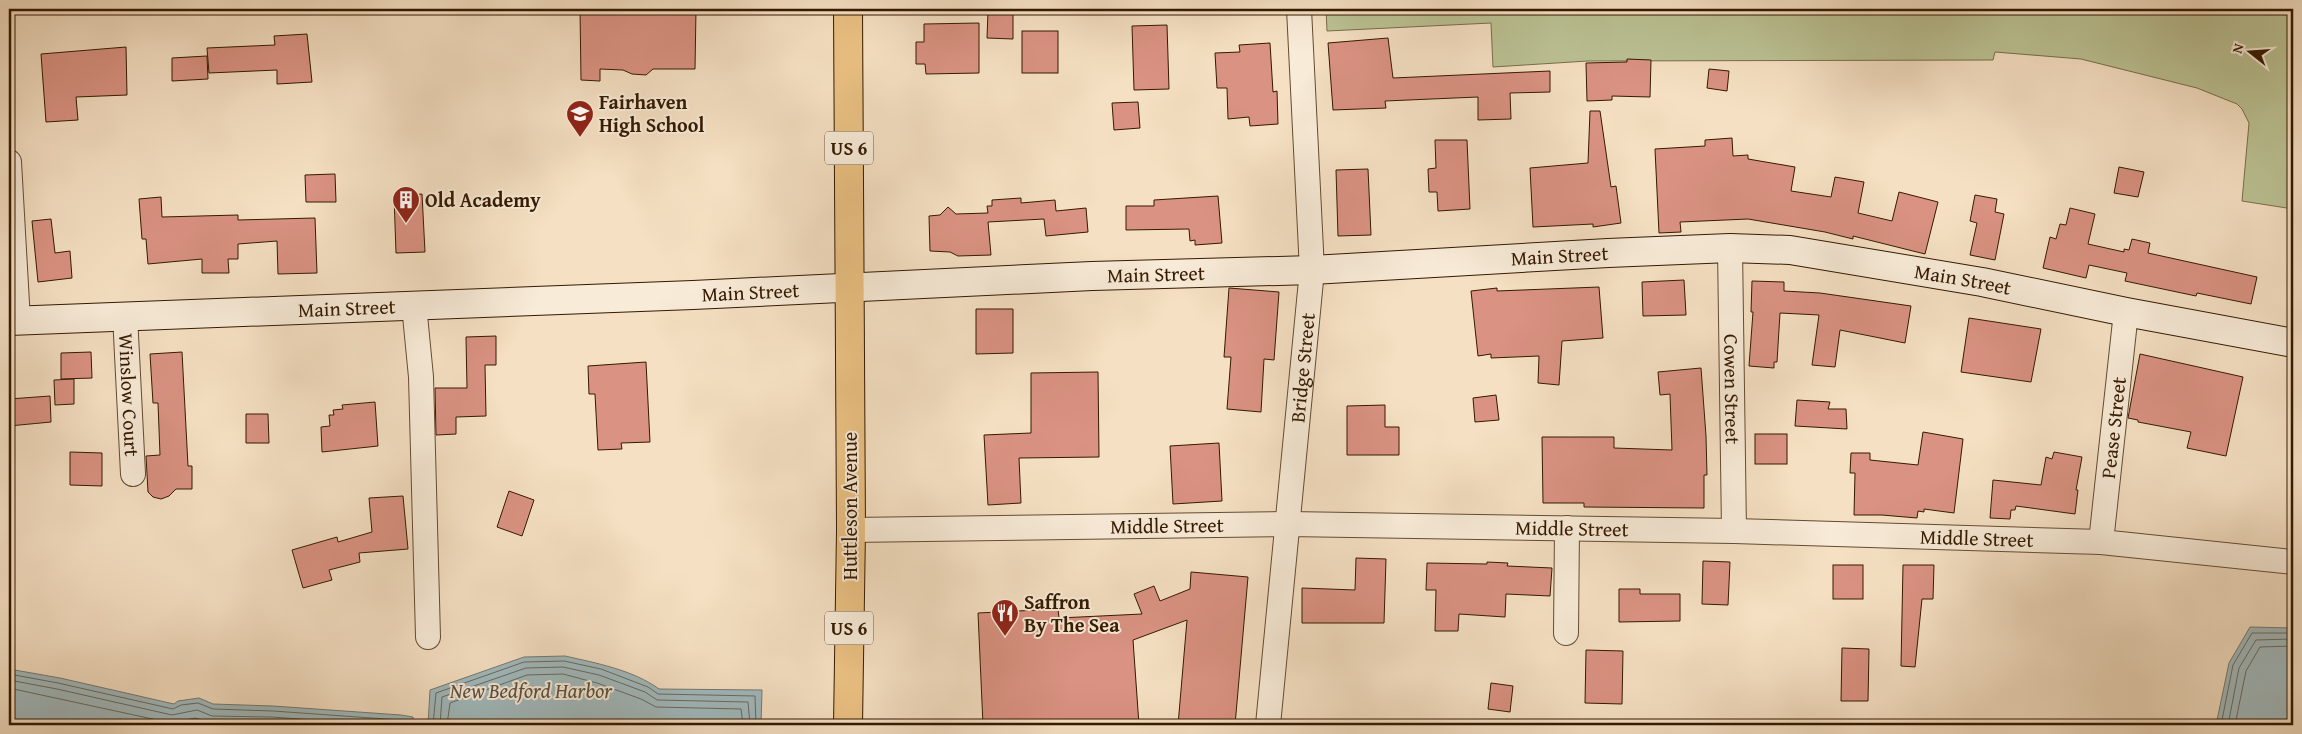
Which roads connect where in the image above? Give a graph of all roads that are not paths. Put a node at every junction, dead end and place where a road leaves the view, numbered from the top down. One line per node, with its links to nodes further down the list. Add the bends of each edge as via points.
1 (848, 9): 6 (highway, US 6)
2 (1299, 9): 5 (street, Bridge Street)
3 (9, 162): 10 (street)
4 (1730, 248): 5 (main road, Main Street); 8 (main road, Main Street, via 1790,250 1982,282); 16 (street, Cowen Street)
5 (1312, 270): 6 (main road, Main Street); 13 (street, Bridge Street)
6 (850, 287): 7 (main road, Main Street); 15 (highway, Huttleson Avenue / US 6)
7 (414, 305): 9 (main road, Main Street); 20 (street, via 421,377)
8 (2126, 312): 11 (main road, Main Street); 17 (street, Pease Street)
9 (125, 315): 10 (main road, Main Street); 12 (street, Winslow Court)
10 (13, 321)
11 (2293, 343)
12 (133, 474)
13 (1288, 524): 14 (street, Middle Street); 15 (street, Middle Street); 22 (street, Bridge Street)
14 (1567, 528): 16 (street, Middle Street); 19 (street)
15 (851, 530): 21 (highway, Huttleson Avenue / US 6)
16 (1734, 531): 17 (street, Middle Street)
17 (2101, 542): 18 (street, Middle Street)
18 (2293, 562)
19 (1566, 633)
20 (428, 637)
21 (848, 725)
22 (1268, 725)

